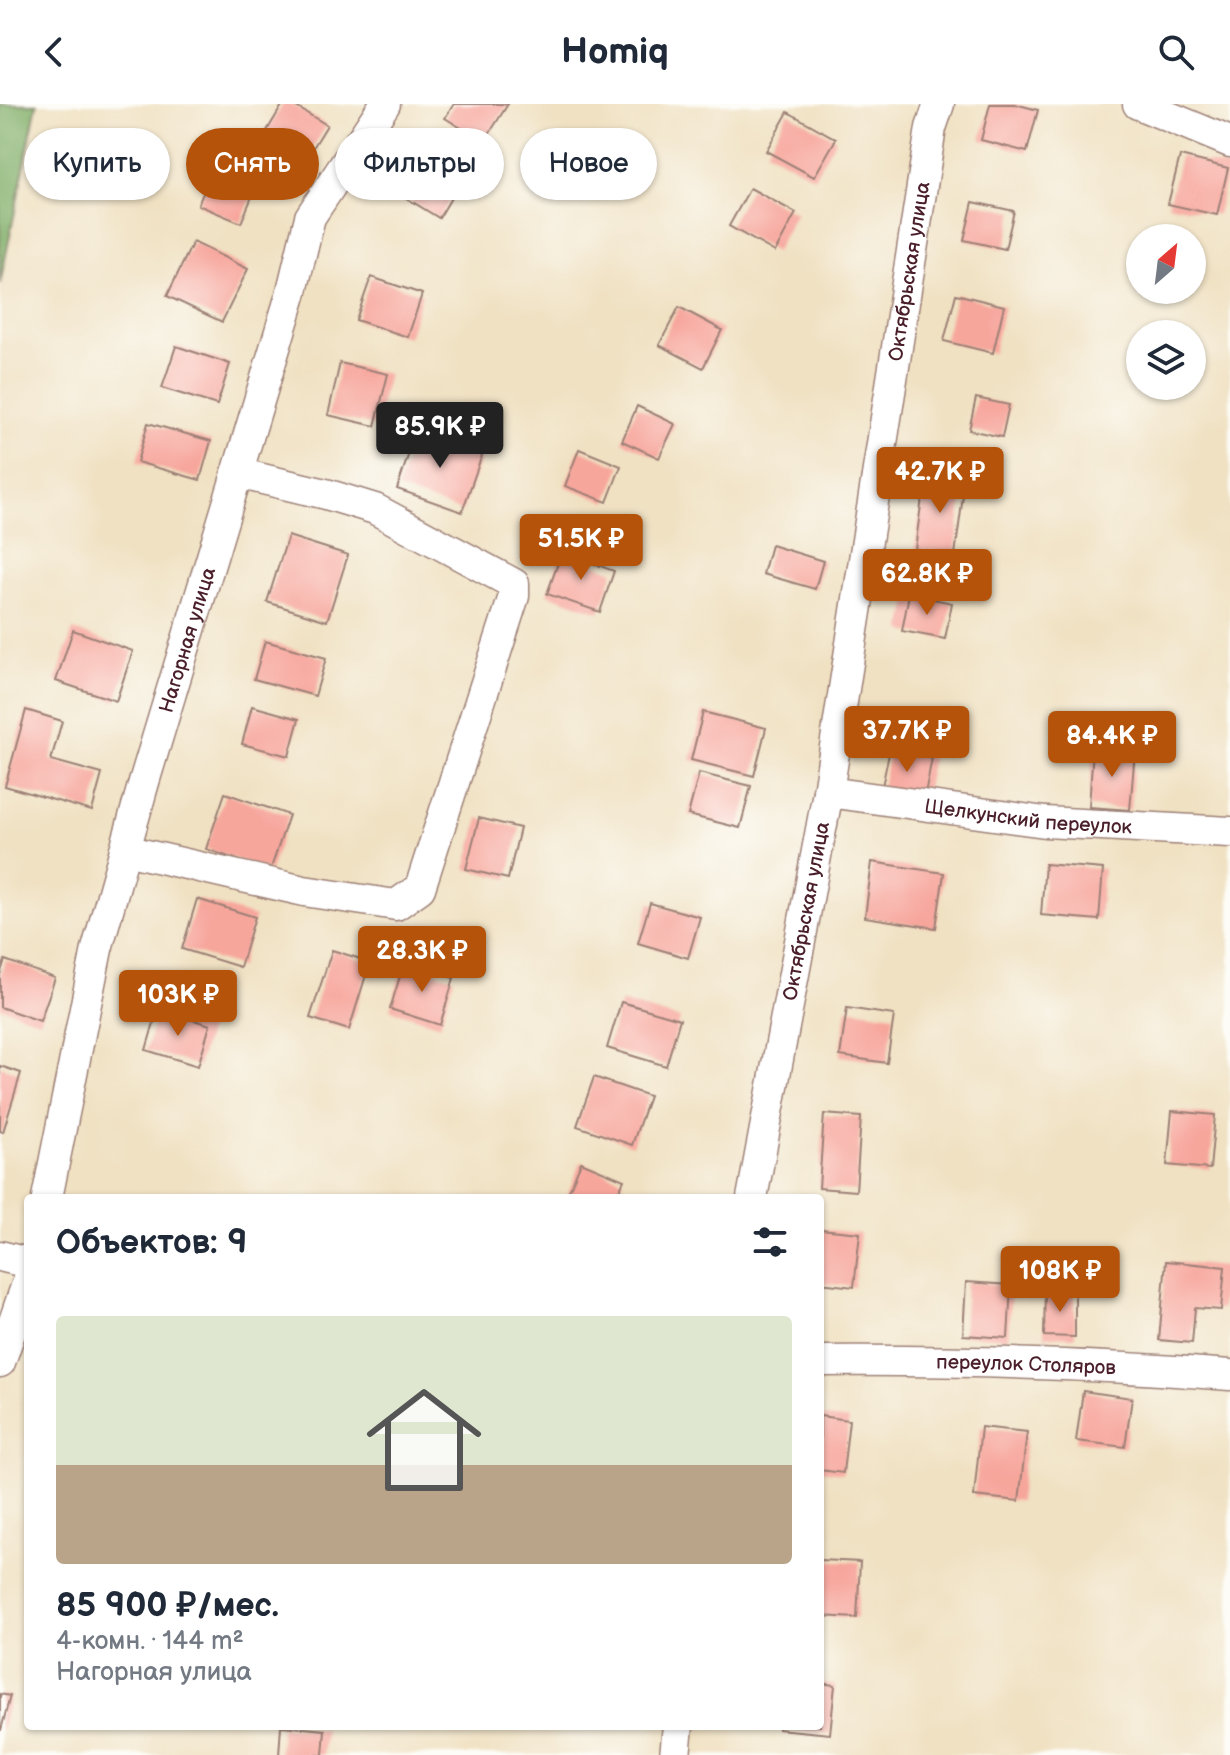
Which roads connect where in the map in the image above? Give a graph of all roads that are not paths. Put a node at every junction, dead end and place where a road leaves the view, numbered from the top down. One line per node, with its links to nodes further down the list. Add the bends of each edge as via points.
1 (385, 104): 5 (street, Нагорная улица, via 310,217)
2 (939, 104): 6 (street, Октябрьская улица, via 931,128)
3 (1138, 104): 4 (street)
4 (1230, 142)
5 (237, 473): 8 (street, Нагорная улица); 8 (street, via 375,509 514,584 514,596 420,888 396,905 304,891)
6 (828, 792): 7 (street, Щелкунский переулок, via 1045,822); 10 (street, Октябрьская улица)
7 (1230, 832)
8 (125, 850): 9 (street, Нагорная улица, via 97,949)
9 (48, 1194)
10 (753, 1194)
11 (0, 1256): 12 (street)
12 (24, 1262)
13 (24, 1293): 15 (street)
14 (824, 1361): 16 (street, переулок Столяров)
15 (0, 1362)
16 (1230, 1375)
17 (678, 1730): 18 (street)
18 (675, 1755)

